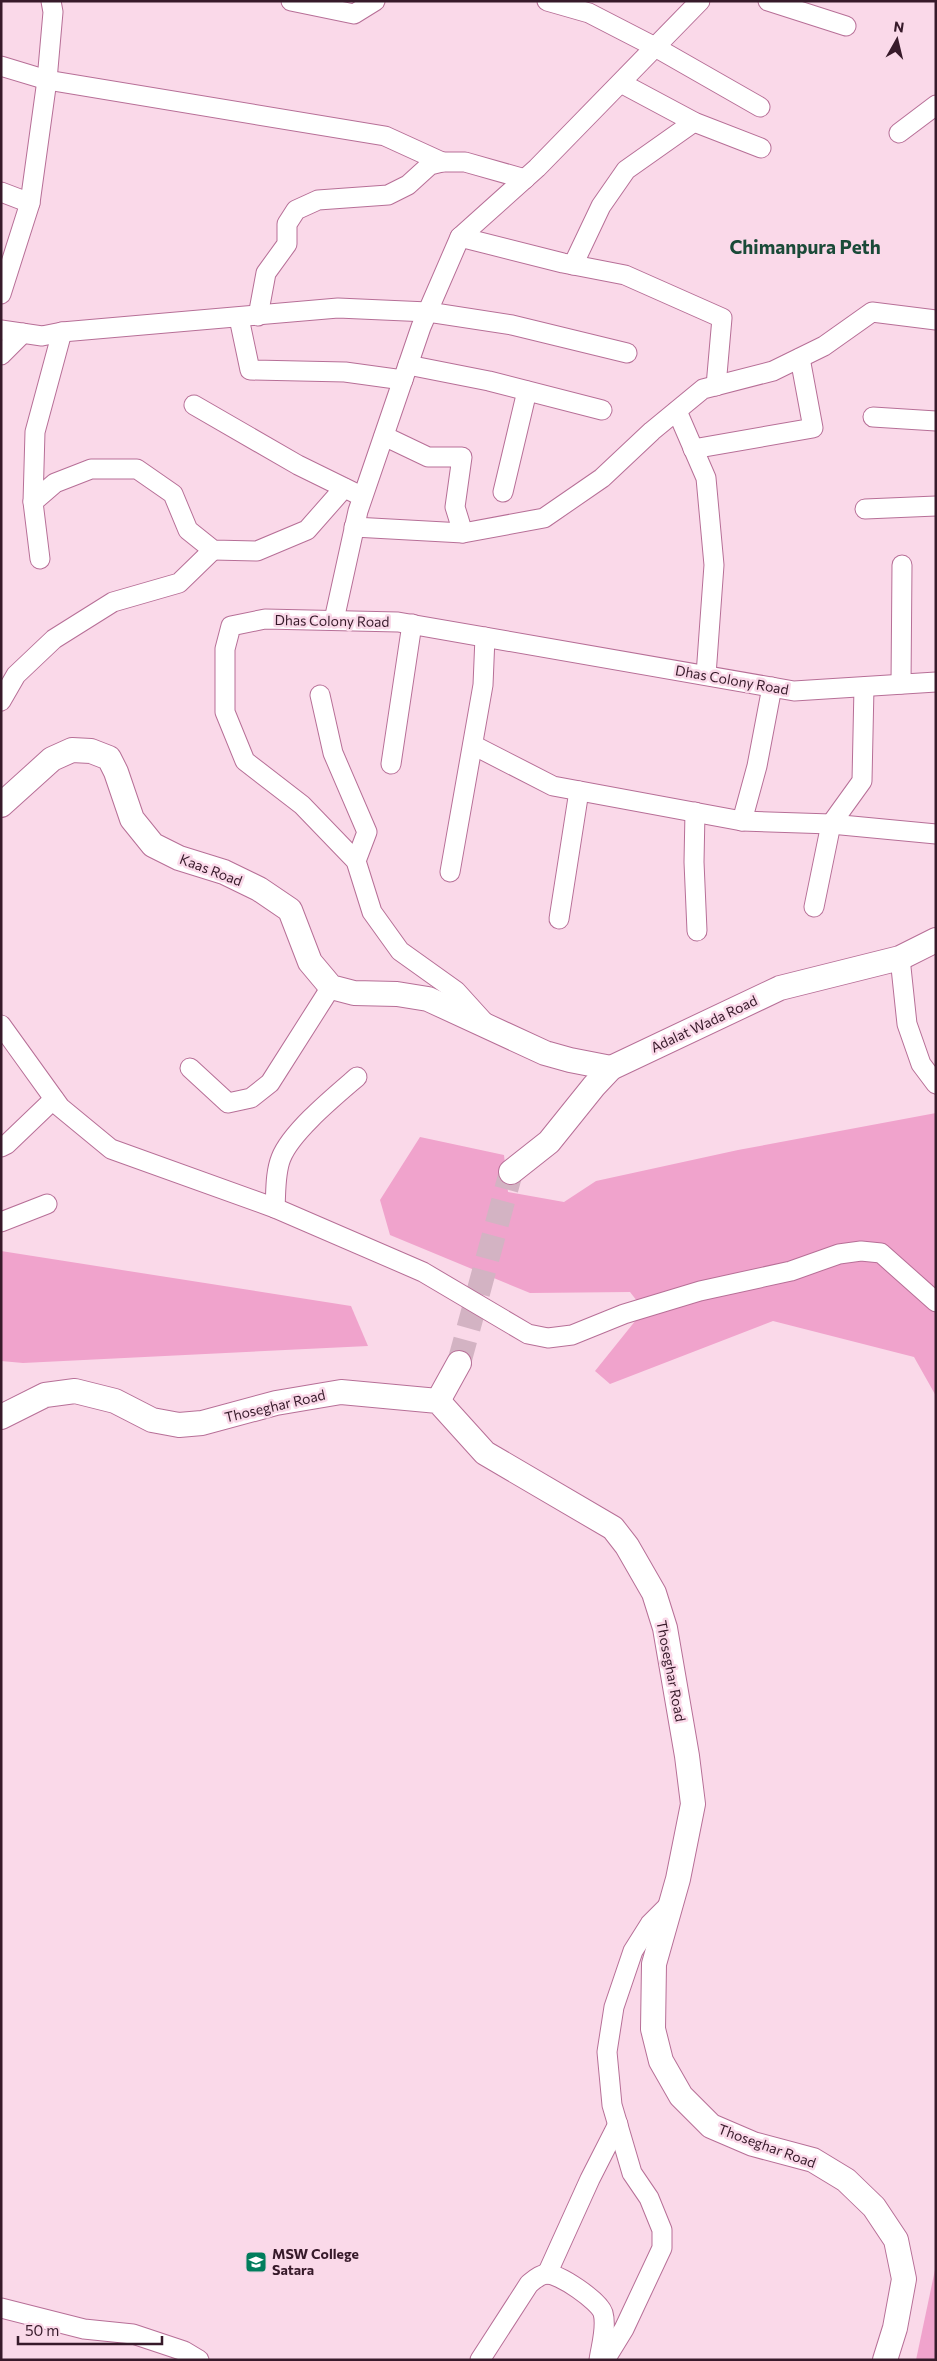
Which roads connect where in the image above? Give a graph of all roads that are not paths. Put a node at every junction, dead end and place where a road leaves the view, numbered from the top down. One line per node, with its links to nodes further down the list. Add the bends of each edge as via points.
1 (51, 1): 10 (street, via 53,12)
2 (291, 1): 3 (street, via 354,14)
3 (375, 1)
4 (547, 1): 8 (street, via 589,12)
5 (700, 1): 8 (street)
6 (768, 1): 7 (street)
7 (846, 26)
8 (655, 47): 11 (street); 13 (street)
9 (1, 66): 10 (street)
10 (47, 80): 17 (street, via 385,136); 20 (street)
11 (622, 83): 14 (street); 18 (street)
12 (936, 105): 15 (street)
13 (760, 107)
14 (694, 122): 16 (street); 22 (street, via 626,170 601,206)
15 (899, 133)
16 (761, 148)
17 (442, 162): 18 (street, via 465,162); 25 (street, via 430,165 408,185 388,194 318,200 296,210 287,224 287,244 266,273)
18 (525, 179): 21 (street)
19 (1, 192): 20 (street)
20 (30, 202): 23 (street)
21 (460, 237): 22 (street); 24 (street)
22 (573, 265): 35 (street, via 625,275 722,318)
23 (1, 294)
24 (428, 312): 25 (street, via 338,308); 31 (street, via 512,325); 34 (street)
25 (258, 316): 26 (street)
26 (239, 318): 29 (street); 34 (street, via 250,370)
27 (936, 320): 33 (street, via 872,312 824,346)
28 (1, 330): 30 (street)
29 (62, 332): 30 (street, via 42,336); 47 (street, via 35,432)
30 (23, 333): 32 (street)
31 (627, 352)
32 (1, 355)
33 (800, 358): 35 (street, via 773,371); 43 (street, via 812,428)
34 (406, 372): 36 (street, via 489,381); 42 (street)
35 (716, 386): 39 (street, via 703,389)
36 (527, 390): 38 (street); 45 (street)
37 (194, 405): 44 (street)
38 (602, 410)
39 (676, 411): 43 (street); 51 (street, via 602,478 544,518)
40 (874, 417): 41 (street)
41 (936, 421)
42 (384, 436): 46 (street); 51 (street, via 428,457 462,457 455,507)
43 (693, 449): 58 (street, via 706,478 714,565)
44 (344, 488): 46 (street); 52 (street, via 307,530 257,552)
45 (503, 492)
46 (363, 496): 50 (street)
47 (33, 502): 52 (street, via 55,483 91,468 137,469 173,494 188,530); 53 (street)
48 (936, 506): 49 (street)
49 (865, 509)
50 (354, 527): 51 (street); 55 (street)
51 (463, 533)
52 (213, 550): 64 (street, via 179,583 113,602 54,639 16,675)
53 (40, 558)
54 (902, 565): 60 (street)
55 (334, 620): 56 (street, Dhas Colony Road); 73 (street, Dhas Colony Road, via 265,619 231,626 225,649 225,712 245,761 302,805)
56 (412, 624): 57 (street, Dhas Colony Road); 66 (street)
57 (485, 637): 58 (street, Dhas Colony Road); 65 (street, via 483,685)
58 (706, 675): 62 (street, Dhas Colony Road)
59 (936, 682): 60 (street, Dhas Colony Road)
60 (901, 684): 61 (street, Dhas Colony Road)
61 (864, 686): 62 (street, Dhas Colony Road, via 794,691); 71 (street, via 862,781)
62 (772, 687): 70 (street, via 757,766)
63 (320, 695): 73 (street, via 333,754 367,832)
64 (1, 701)
65 (473, 745): 67 (street, via 553,786); 74 (street)
66 (391, 764)
67 (579, 791): 69 (street); 76 (street)
68 (1, 805): 80 (main road, Kaas Road, via 52,759 72,750 91,750 109,758 132,819 153,845 179,858 224,872 259,889 290,910 310,962)
69 (695, 812): 70 (street); 77 (street)
70 (742, 821): 71 (street)
71 (831, 824): 72 (street); 75 (street)
72 (936, 834)
73 (356, 860): 82 (street, Dhas Colony Road, via 372,912 400,951 456,991)
74 (450, 872)
75 (814, 907)
76 (559, 919)
77 (697, 931)
78 (936, 940): 79 (main road, Adalat Wada Road)
79 (900, 958): 84 (main road, Adalat Wada Road, via 780,988); 86 (street, via 907,1024 921,1064)
80 (331, 987): 82 (main road, via 354,993 428,999); 83 (street, via 270,1083 251,1098 228,1103)
81 (1, 1025): 87 (street)
82 (488, 1026): 84 (main road, via 545,1053)
83 (190, 1068)
84 (611, 1068): 89 (main road, Adalat Wada Road, via 549,1142)
85 (356, 1077): 91 (street, via 315,1114 284,1152 277,1171)
86 (936, 1084)
87 (54, 1099): 88 (street); 91 (street, via 60,1108 111,1149)
88 (1, 1146)
89 (512, 1172)
90 (47, 1204): 92 (street)
91 (275, 1208): 93 (street, via 423,1272 528,1334 548,1338 572,1335 624,1314 700,1291 791,1271 861,1250 880,1253)
92 (1, 1222)
93 (936, 1302)
94 (459, 1363): 95 (main road)
95 (438, 1401): 96 (main road, Thoseghar Road, via 341,1392 202,1423 179,1425 152,1420 115,1401 75,1390 45,1395); 97 (main road, Thoseghar Road, via 485,1453 613,1528 654,1593 665,1628 693,1804)
96 (1, 1417)
97 (671, 1903): 98 (street, via 650,1924 633,1951 614,2007 607,2052 612,2105); 105 (main road, Thoseghar Road, via 654,1964 653,2029 661,2061 681,2096 711,2126 753,2144 813,2160 846,2180 874,2207 896,2240 904,2279)
98 (618, 2124): 99 (street); 104 (street, via 632,2172 649,2198 662,2230 662,2248 624,2329)
99 (547, 2274): 102 (street, via 529,2284); 103 (street, via 567,2281 598,2305 603,2314)
100 (1, 2308): 101 (street, via 84,2328 133,2334 184,2351)
101 (199, 2360)
102 (480, 2360)
103 (599, 2360)
104 (605, 2360)
105 (885, 2360)

